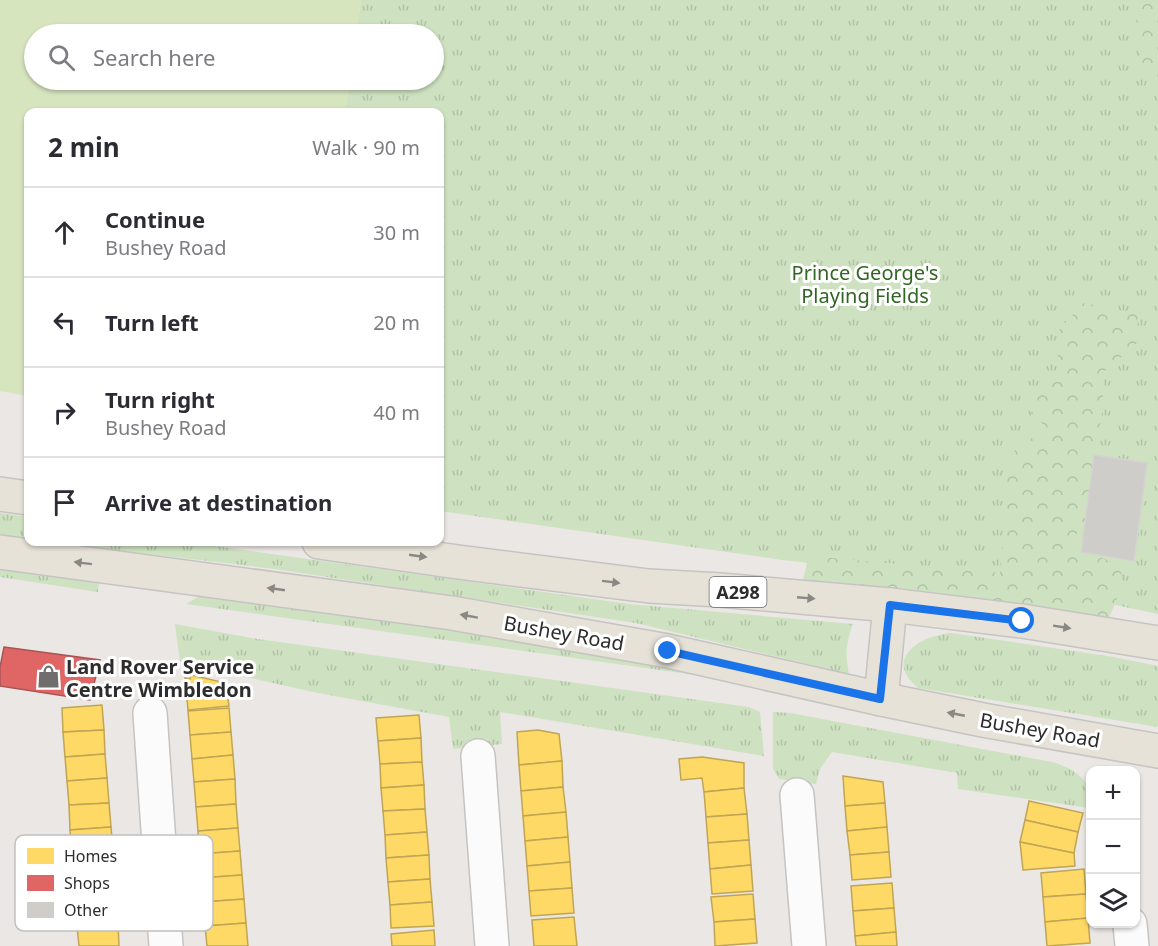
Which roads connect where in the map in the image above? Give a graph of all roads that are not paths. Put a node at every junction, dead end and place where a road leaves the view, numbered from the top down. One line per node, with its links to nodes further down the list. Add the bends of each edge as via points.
1 (0, 494): 2 (main road)
2 (24, 497)
3 (347, 546): 5 (main road, A298, one-way to 5, via 649,586)
4 (0, 552): 7 (main road, Bushey Road, one-way to 4, via 668,651 452,613)
5 (890, 605): 6 (main road, A298, one-way to 6); 7 (main road)
6 (1158, 643)
7 (880, 699): 9 (main road, Bushey Road, one-way to 7)
8 (150, 713): 12 (street)
9 (1158, 751)
10 (478, 756): 16 (street)
11 (797, 795): 17 (street)
12 (158, 835)
13 (1130, 928): 18 (street)
14 (165, 931): 15 (street)
15 (166, 946)
16 (492, 946)
17 (809, 946)
18 (1132, 946)

